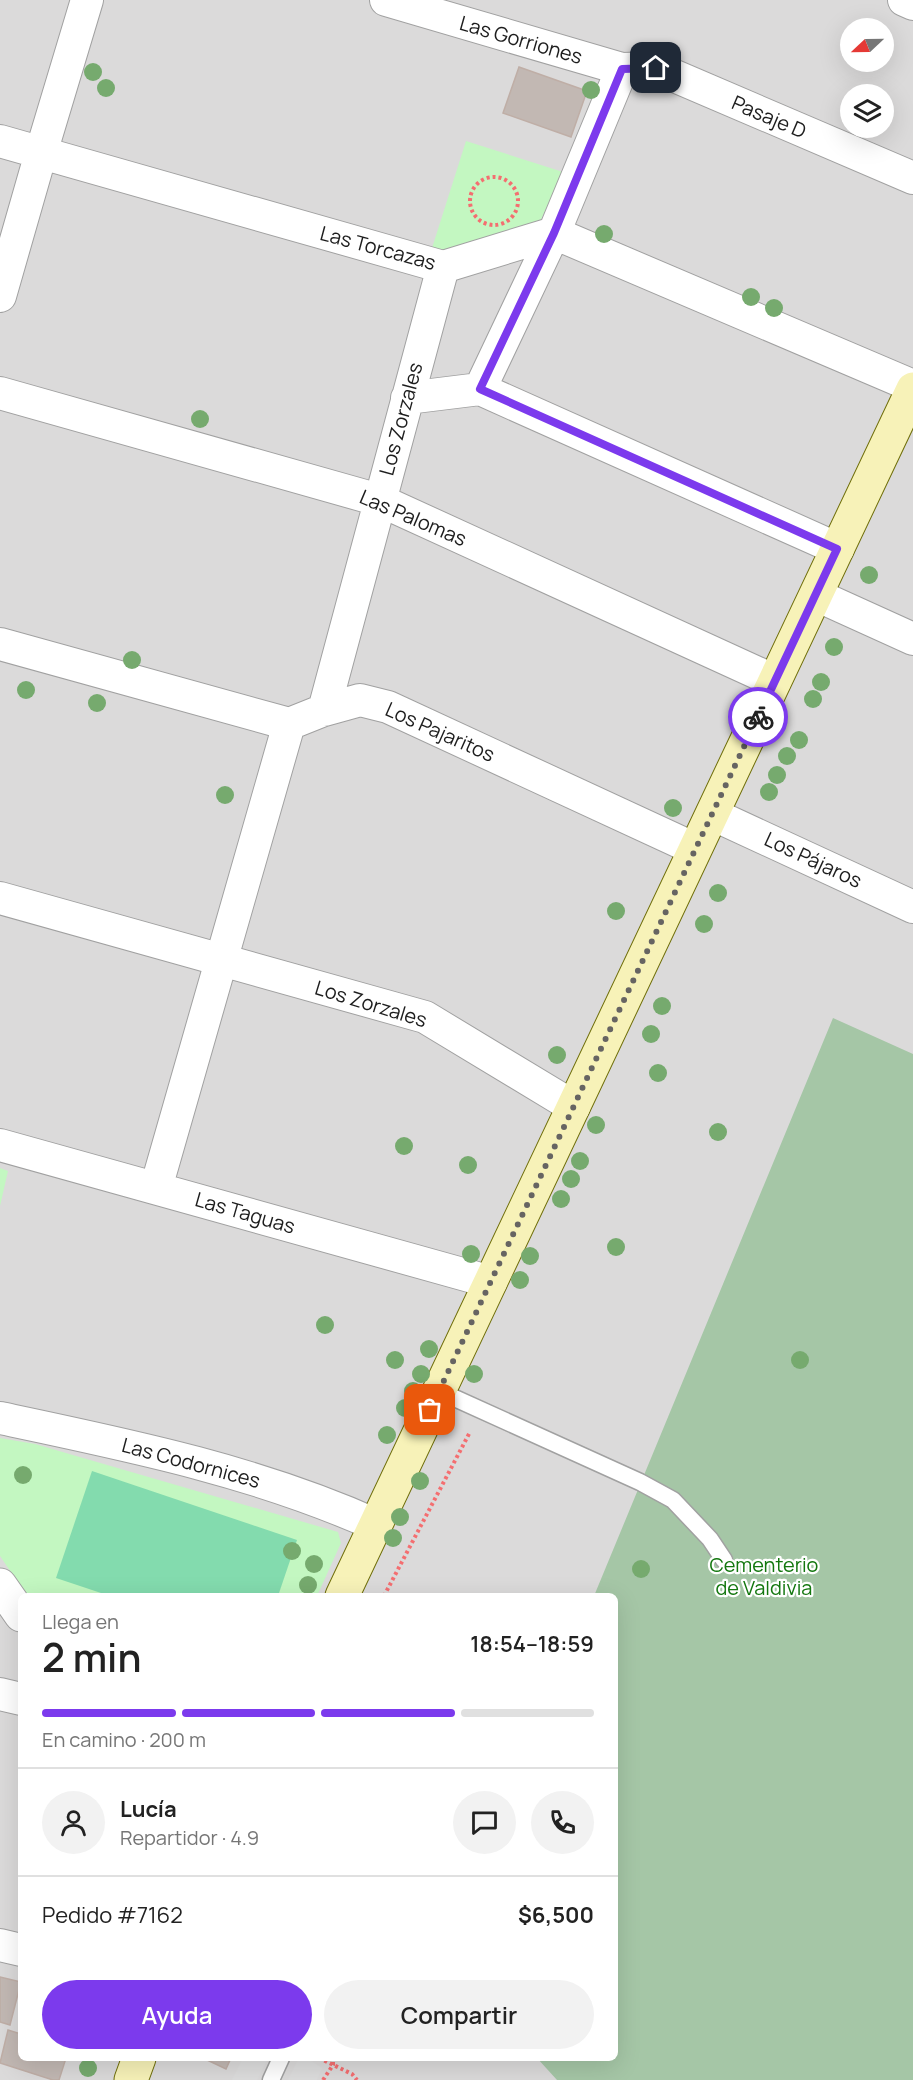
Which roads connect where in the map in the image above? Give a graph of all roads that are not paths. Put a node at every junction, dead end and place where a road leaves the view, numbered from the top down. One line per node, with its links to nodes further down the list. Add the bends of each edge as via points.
1 (87, 0): 7 (street)
2 (386, 0): 5 (street, Las Gorriones)
3 (904, 0): 4 (street)
4 (913, 4)
5 (622, 69): 8 (street, Pasaje D, via 656,68); 9 (street)
6 (0, 141): 7 (street, Las Torcazas)
7 (41, 153): 10 (street, Las Torcazas); 11 (street)
8 (913, 178)
9 (554, 233): 10 (street, Las Torcazas); 12 (street); 13 (street)
10 (443, 267): 15 (street, Los Zorzales)
11 (0, 296)
12 (913, 387): 17 (main road)
13 (480, 389): 15 (street); 17 (street)
14 (0, 393): 16 (street, Las Palomas)
15 (407, 398): 16 (street, Los Zorzales)
16 (379, 500): 21 (street, Las Palomas); 22 (street, Los Zorzales)
17 (837, 549): 18 (main road)
18 (816, 595): 19 (street); 21 (main road)
19 (913, 639)
20 (0, 644): 23 (street)
21 (775, 681): 24 (main road)
22 (324, 710): 23 (street, Los Pajaritos); 25 (street, Los Pajaritos, via 360,700 388,707)
23 (289, 724): 28 (street)
24 (712, 814): 25 (main road); 27 (street, Los Pájaros)
25 (695, 849): 29 (main road)
26 (0, 898): 28 (street, Los Zorzales)
27 (913, 906)
28 (221, 959): 29 (street, Los Zorzales, via 425,1017); 31 (street)
29 (574, 1107): 32 (main road)
30 (0, 1145): 31 (street, Las Taguas)
31 (156, 1188): 32 (street, Las Taguas)
32 (491, 1282): 33 (main road)
33 (439, 1391): 35 (main road); 36 (lane, via 674,1500)
34 (0, 1418): 35 (street, Las Codornices, via 152,1450 249,1476)
35 (376, 1525): 38 (main road)
36 (724, 1560)
37 (0, 1585): 39 (street)
38 (343, 1593)
39 (18, 1611)
40 (0, 1694): 41 (street)
41 (18, 1699)
42 (0, 1945): 43 (street)
43 (18, 1949)
44 (139, 2061): 46 (main road)
45 (280, 2061): 47 (lane)
46 (131, 2080)
47 (271, 2080)

